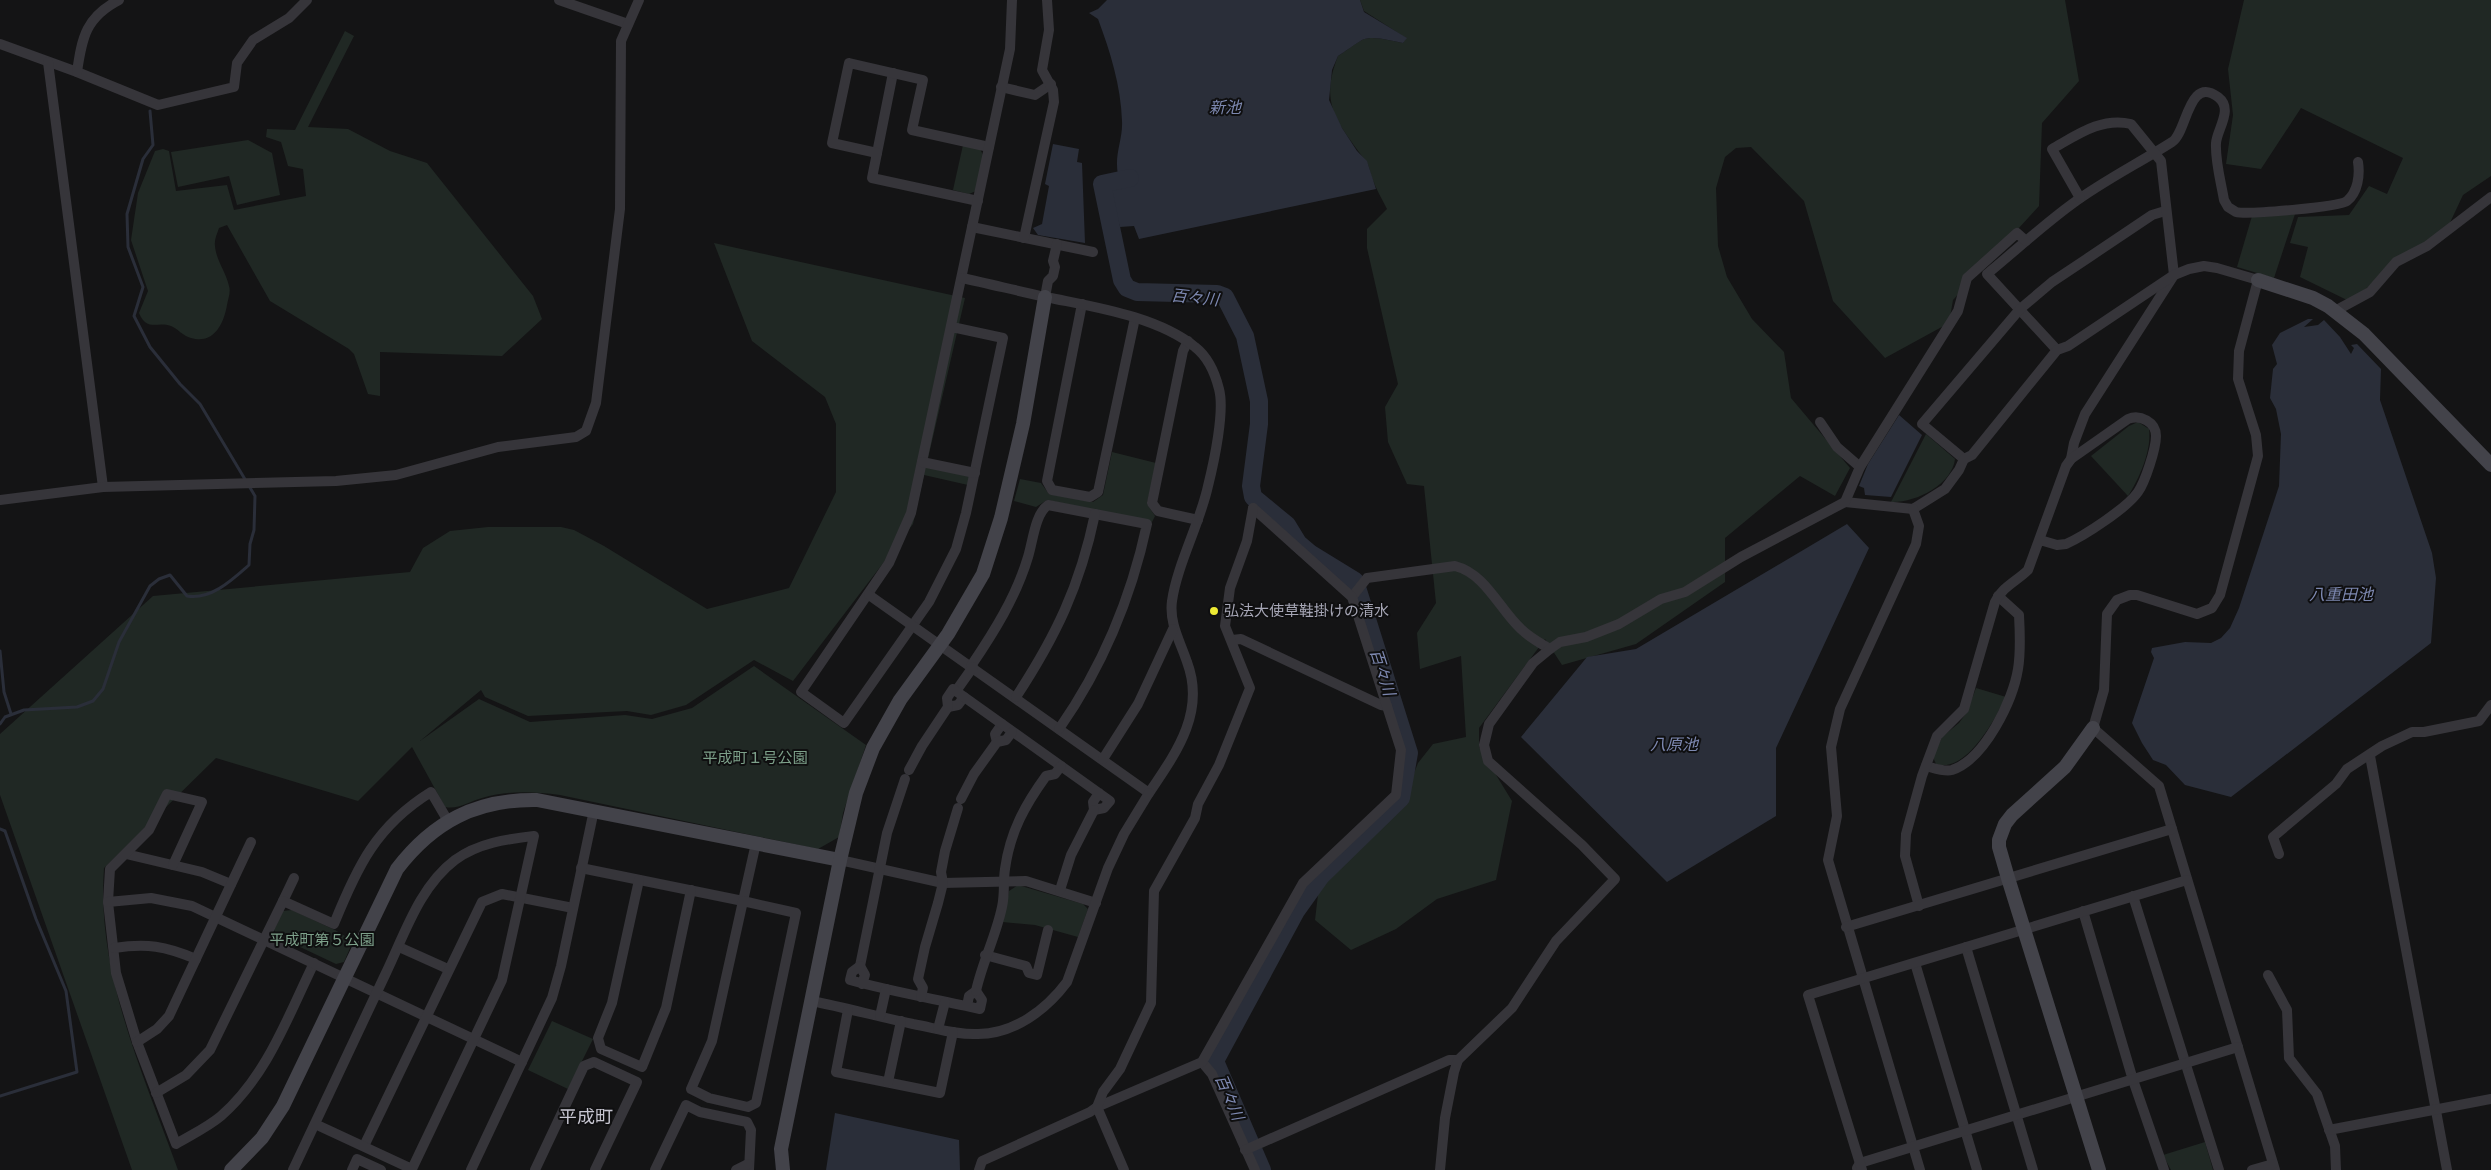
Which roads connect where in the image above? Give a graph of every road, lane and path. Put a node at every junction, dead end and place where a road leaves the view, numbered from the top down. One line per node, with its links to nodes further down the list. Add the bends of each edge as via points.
1 (120, 0): 10 (street, via 104,8 89,24)
2 (307, 0): 10 (street, via 289,18 253,40 237,63 234,88 158,105)
3 (559, 0): 7 (street)
4 (639, 0): 7 (street)
5 (1012, 0): 13 (street, via 1012,35)
6 (1047, 0): 12 (street, via 1048,30 1042,70)
7 (628, 24): 45 (street, via 621,41 620,209 596,403 586,431 576,437 498,447 396,475 336,481)
8 (0, 44): 9 (street)
9 (48, 62): 10 (street); 45 (street)
10 (77, 72)
11 (893, 73): 14 (street, via 923,80 912,130); 16 (street); 16 (street, via 850,63 832,143)
12 (1051, 84): 13 (street, via 1035,95); 23 (street, via 1054,102)
13 (1001, 87): 14 (street)
14 (989, 147): 20 (street)
15 (2154, 153): 17 (street, via 2177,139 2191,102 2198,95 2207,93 2218,97 2224,106 2216,143 2224,200 2236,212 2344,203 2356,186); 19 (street); 19 (street, via 2135,127 2123,122 2092,126 2052,149); 21 (street, via 2160,161)
16 (877, 154): 20 (street, via 872,178)
17 (2358, 162)
18 (2491, 197): 33 (street, via 2427,246 2396,262 2370,292)
19 (2080, 198): 24 (street)
20 (978, 201): 22 (street)
21 (2165, 211): 27 (street); 32 (street, via 2152,215 2052,282)
22 (972, 227): 23 (street); 28 (street)
23 (1024, 238): 25 (street)
24 (2026, 241): 32 (street, via 1987,274); 43 (street, via 2018,233 1967,278 1958,311)
25 (1056, 244): 26 (street); 30 (street, via 1055,267 1048,281)
26 (1093, 252)
27 (2174, 275): 29 (street, via 2204,266); 37 (street, via 2068,346); 40 (street, via 2086,414 2074,442)
28 (962, 278): 30 (street); 35 (street)
29 (2258, 280): 33 (street, via 2304,294); 66 (street, via 2239,351 2238,379 2256,435 2258,456 2220,595 2212,608 2196,614 2137,595 2117,600 2106,614 2104,684)
30 (1046, 297): 31 (street); 58 (street, via 1022,424 992,548 972,595)
31 (1082, 304): 34 (street); 34 (street, via 1047,481 1052,490 1090,497 1098,492)
32 (2020, 309): 37 (street); 39 (street, via 1922,424)
33 (2335, 311): 42 (street, via 2364,334)
34 (1135, 318): 36 (street)
35 (952, 327): 41 (street); 44 (street, via 1003,338)
36 (1188, 341): 50 (street, via 1210,364 1221,397 1209,485); 50 (street, via 1183,351 1152,503 1158,511)
37 (2057, 350): 39 (street, via 1972,455)
38 (1820, 422): 43 (street, via 1837,447)
39 (1964, 459): 48 (street, via 1960,470 1945,489)
40 (2071, 459): 51 (street); 51 (street, via 2132,417 2144,418 2154,429 2156,436 2144,480 2131,501 2066,544)
41 (922, 462): 44 (street); 52 (street, via 906,526 889,563)
42 (2491, 465)
43 (1860, 467): 47 (street)
44 (975, 473): 55 (street, via 956,549 934,593)
45 (103, 487): 46 (street)
46 (0, 500)
47 (1845, 502): 48 (street); 59 (street, via 1684,592 1661,599 1619,624 1586,637 1560,642)
48 (1913, 509): 107 (street, via 1919,526 1916,544 1840,709 1832,737 1831,761 1837,816 1828,866)
49 (1095, 514): 60 (street, via 1048,504 1041,510 1028,560 1014,593); 62 (street, via 1082,566 1062,620); 67 (street, via 1147,524 1127,601 1113,635 1089,683)
50 (1198, 520): 56 (street, via 1173,594)
51 (2040, 540): 53 (street, via 2028,570)
52 (869, 595): 55 (street); 55 (street, via 801,692 844,723)
53 (1998, 596): 74 (street, via 1964,709 1936,736); 74 (street, via 2019,615 2020,658 2010,699 1998,722 1971,757 1951,770)
54 (1352, 597): 57 (street, via 1252,508 1247,542 1230,588 1225,626); 59 (street, via 1366,578 1455,566 1466,569 1497,598 1521,629); 64 (street)
55 (913, 625): 58 (street)
56 (1173, 629): 72 (street, via 1146,689); 76 (street, via 1191,672 1192,711 1183,741)
57 (1232, 640): 64 (street, via 1241,639); 147 (street, via 1250,688 1219,765 1198,804 1195,818 1154,891 1151,1003 1120,1069 1103,1092)
58 (942, 644): 60 (street); 84 (street, via 900,700 873,748 856,793)
59 (1550, 649): 138 (street, via 1533,663 1489,724 1484,745 1488,761 1615,879 1556,941 1512,1008)
60 (972, 667): 61 (street); 62 (street)
61 (960, 694): 65 (street); 87 (street, via 953,689 947,698 948,707 907,775 892,815)
62 (1016, 697): 67 (street)
63 (2491, 705): 70 (street, via 2478,721 2412,732 2382,746)
64 (1387, 706): 140 (street, via 1401,750 1396,795 1304,882)
65 (1002, 724): 68 (street); 69 (street, via 995,734)
66 (2093, 728): 79 (street, via 2159,786); 89 (street, via 2065,767 2005,824 1999,847)
67 (1059, 729): 72 (street)
68 (1012, 732): 69 (street, via 1006,740); 71 (street)
69 (997, 742): 93 (street, via 974,774 959,803 945,851 941,872)
70 (2370, 756): 83 (street, via 2347,769 2336,784 2273,837); 148 (street)
71 (1051, 759): 73 (street); 75 (street, via 1045,767)
72 (1103, 759): 76 (street)
73 (1061, 766): 75 (street, via 1055,774); 96 (street, via 1110,801 1104,808 1094,810 1071,855)
74 (1926, 766): 103 (street, via 1904,843)
75 (1046, 776): 92 (street, via 1021,811 1014,829)
76 (1150, 793): 102 (street, via 1124,834)
77 (594, 810): 78 (street, via 537,800 512,800 482,806); 81 (street); 86 (street)
78 (448, 821): 99 (street, via 431,792 397,816 378,836 364,858 334,924); 120 (street, via 416,846 397,869)
79 (2172, 829): 89 (street); 91 (street)
80 (251, 842): 94 (street)
81 (756, 843): 84 (street); 100 (street)
82 (126, 854): 85 (street); 85 (street, via 149,830 167,794 202,802); 101 (street, via 110,869)
83 (2279, 854)
84 (840, 860): 87 (street); 127 (street)
85 (173, 865): 94 (street)
86 (581, 868): 90 (street); 104 (street)
87 (880, 869): 93 (street); 123 (street, via 860,966 852,972 850,980)
88 (294, 878): 99 (street)
89 (2008, 878): 103 (street); 108 (street)
90 (639, 880): 95 (street); 95 (street, via 614,995 598,1038 602,1048 642,1067 666,1008)
91 (2187, 880): 97 (street); 137 (street)
92 (1004, 881): 93 (street); 96 (street, via 1026,881); 114 (street, via 1002,908)
93 (943, 883): 122 (street)
94 (231, 884): 106 (street)
95 (691, 890): 100 (street)
96 (1060, 890): 102 (street)
97 (2133, 896): 105 (street); 141 (street)
98 (520, 897): 104 (street); 111 (street, via 534,836 492,842 456,859 426,891); 118 (street, via 498,894 482,902); 135 (street, via 502,980)
99 (283, 901): 110 (street)
100 (744, 901): 100 (street, via 712,1041 691,1089 709,1098 748,1107 756,1102 796,913)
101 (108, 902): 106 (street, via 158,898); 113 (street)
102 (1096, 903): 134 (street, via 1067,982 1056,996 1034,1015 1012,1027 979,1035)
103 (1919, 906): 107 (street)
104 (573, 908): 139 (street, via 552,998)
105 (2083, 911): 108 (street); 142 (street)
106 (216, 917): 110 (street); 115 (street)
107 (1846, 927): 121 (street)
108 (2023, 928): 112 (street); 145 (street)
109 (1048, 930): 114 (street, via 1038,975 1029,974 1026,966)
110 (264, 940): 116 (street); 144 (street, via 210,1050 186,1075)
111 (399, 947): 118 (street); 124 (street)
112 (1966, 947): 117 (street); 149 (street)
113 (114, 948): 115 (street, via 154,945); 136 (street, via 116,973)
114 (985, 955): 128 (street, via 976,991 969,996 967,1006)
115 (196, 959): 136 (street, via 168,1016 157,1030)
116 (314, 963): 120 (street); 144 (street, via 265,1064 243,1095 220,1117 176,1144)
117 (1915, 963): 121 (street); 151 (street)
118 (448, 969): 131 (street)
119 (2268, 975): 152 (street, via 2287,1010 2289,1058 2317,1094)
120 (344, 977): 124 (street); 159 (street, via 276,1118)
121 (1862, 978): 154 (street); 158 (street, via 1808,995)
122 (918, 979): 125 (street, via 911,984); 126 (street, via 923,988)
123 (886, 989): 125 (street); 130 (street)
124 (376, 993): 131 (street); 150 (street)
125 (908, 994): 126 (street)
126 (921, 997): 128 (street)
127 (812, 1002): 129 (street); 168 (street, via 782,1149)
128 (945, 1002): 133 (street)
129 (848, 1010): 130 (street); 143 (street, via 836,1072)
130 (880, 1016): 132 (street)
131 (426, 1017): 135 (street); 153 (street)
132 (901, 1021): 133 (street); 143 (street)
133 (938, 1029): 134 (street)
134 (953, 1032): 143 (street, via 940,1093)
135 (474, 1040): 139 (street); 153 (street, via 412,1169)
136 (137, 1042): 144 (street)
137 (2238, 1047): 141 (street); 157 (street)
138 (1458, 1060): 155 (street, via 1449,1060); 172 (street)
139 (522, 1062): 163 (street)
140 (1202, 1062): 147 (street); 155 (street, via 1212,1074)
141 (2185, 1063): 142 (street); 178 (street)
142 (2133, 1080): 145 (street); 177 (street)
143 (888, 1082)
144 (156, 1094)
145 (2074, 1096): 149 (street); 176 (street)
146 (2491, 1099): 148 (street)
147 (1097, 1107): 169 (street, via 982,1161); 170 (street)
148 (2436, 1109): 152 (street); 181 (street)
149 (2016, 1116): 151 (street); 175 (street)
150 (315, 1124): 153 (street); 160 (street)
151 (1965, 1130): 154 (street); 174 (street)
152 (2329, 1130): 180 (street, via 2335,1146)
153 (364, 1146)
154 (1912, 1147): 158 (street); 173 (street)
155 (1246, 1150): 171 (street)
156 (748, 1167): 166 (street, via 751,1130 747,1122 700,1112 686,1105); 167 (street)
157 (2274, 1167): 179 (street)
158 (1859, 1168)
159 (231, 1170)
160 (294, 1170)
161 (352, 1170): 162 (street, via 357,1159)
162 (381, 1170)
163 (471, 1170)
164 (535, 1170): 165 (street, via 584,1066 594,1062 638,1082)
165 (595, 1170)
166 (655, 1170)
167 (736, 1170)
168 (783, 1170)
169 (979, 1170)
170 (1124, 1170)
171 (1254, 1170)
172 (1440, 1170)
173 (1920, 1170)
174 (1977, 1170)
175 (2034, 1170)
176 (2099, 1170)
177 (2164, 1170)
178 (2219, 1170)
179 (2252, 1170)
180 (2336, 1170)
181 (2447, 1170)

